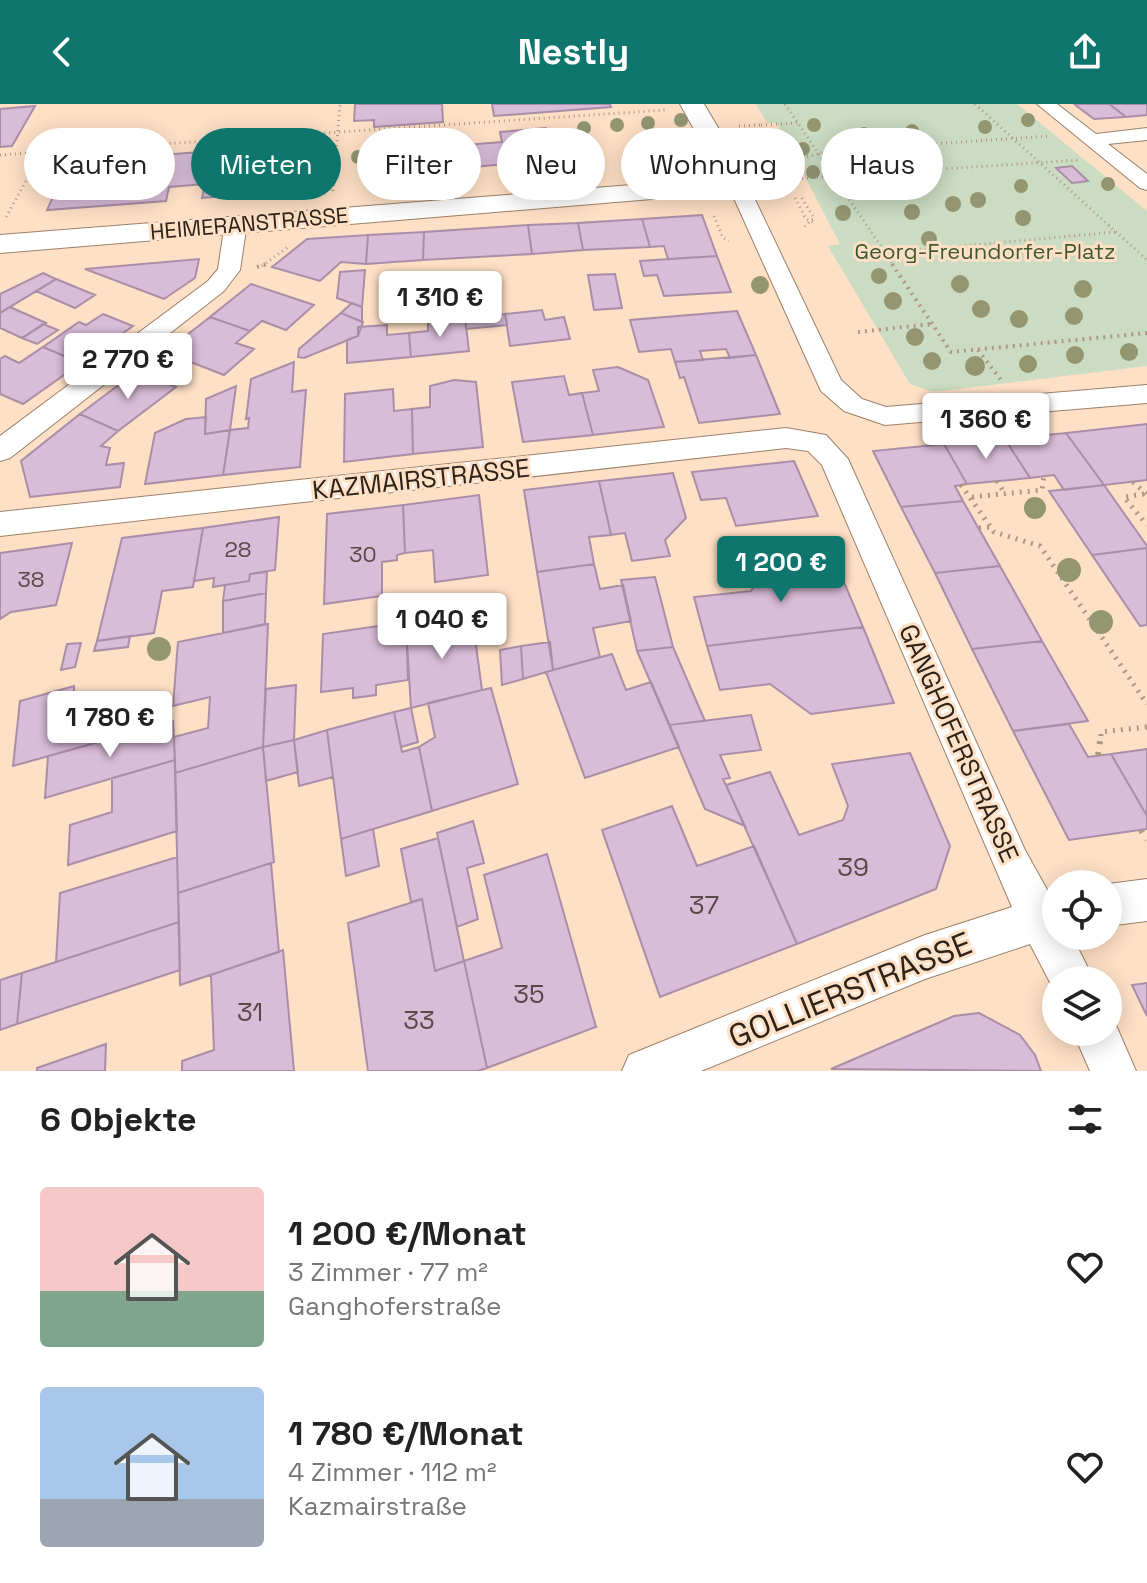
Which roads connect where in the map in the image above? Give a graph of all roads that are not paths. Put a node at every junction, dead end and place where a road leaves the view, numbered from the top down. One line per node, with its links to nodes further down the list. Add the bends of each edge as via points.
1 (1046, 104): 5 (street)
2 (682, 107): 3 (street)
3 (697, 128)
4 (1147, 134): 5 (street)
5 (1094, 140): 6 (street)
6 (1147, 184)
7 (621, 194): 9 (street, HEIMERANSTRASSE)
8 (745, 200): 11 (street, via 830,385 869,412 885,416 977,411)
9 (236, 223): 10 (street, HEIMERANSTRASSE); 12 (street, via 229,270 216,286)
10 (1, 234)
11 (1147, 394)
12 (0, 451)
13 (834, 459): 14 (street, KAZMAIRSTRASSE, via 816,442 786,438); 17 (street, GANGHOFERSTRASSE, via 1011,864)
14 (0, 524)
15 (1147, 900): 16 (street)
16 (1122, 903)
17 (1042, 908)
18 (1042, 918): 20 (street, GOLLIERSTRASSE, via 925,957)
19 (1102, 1046): 21 (street)
20 (645, 1071)
21 (1113, 1071)

